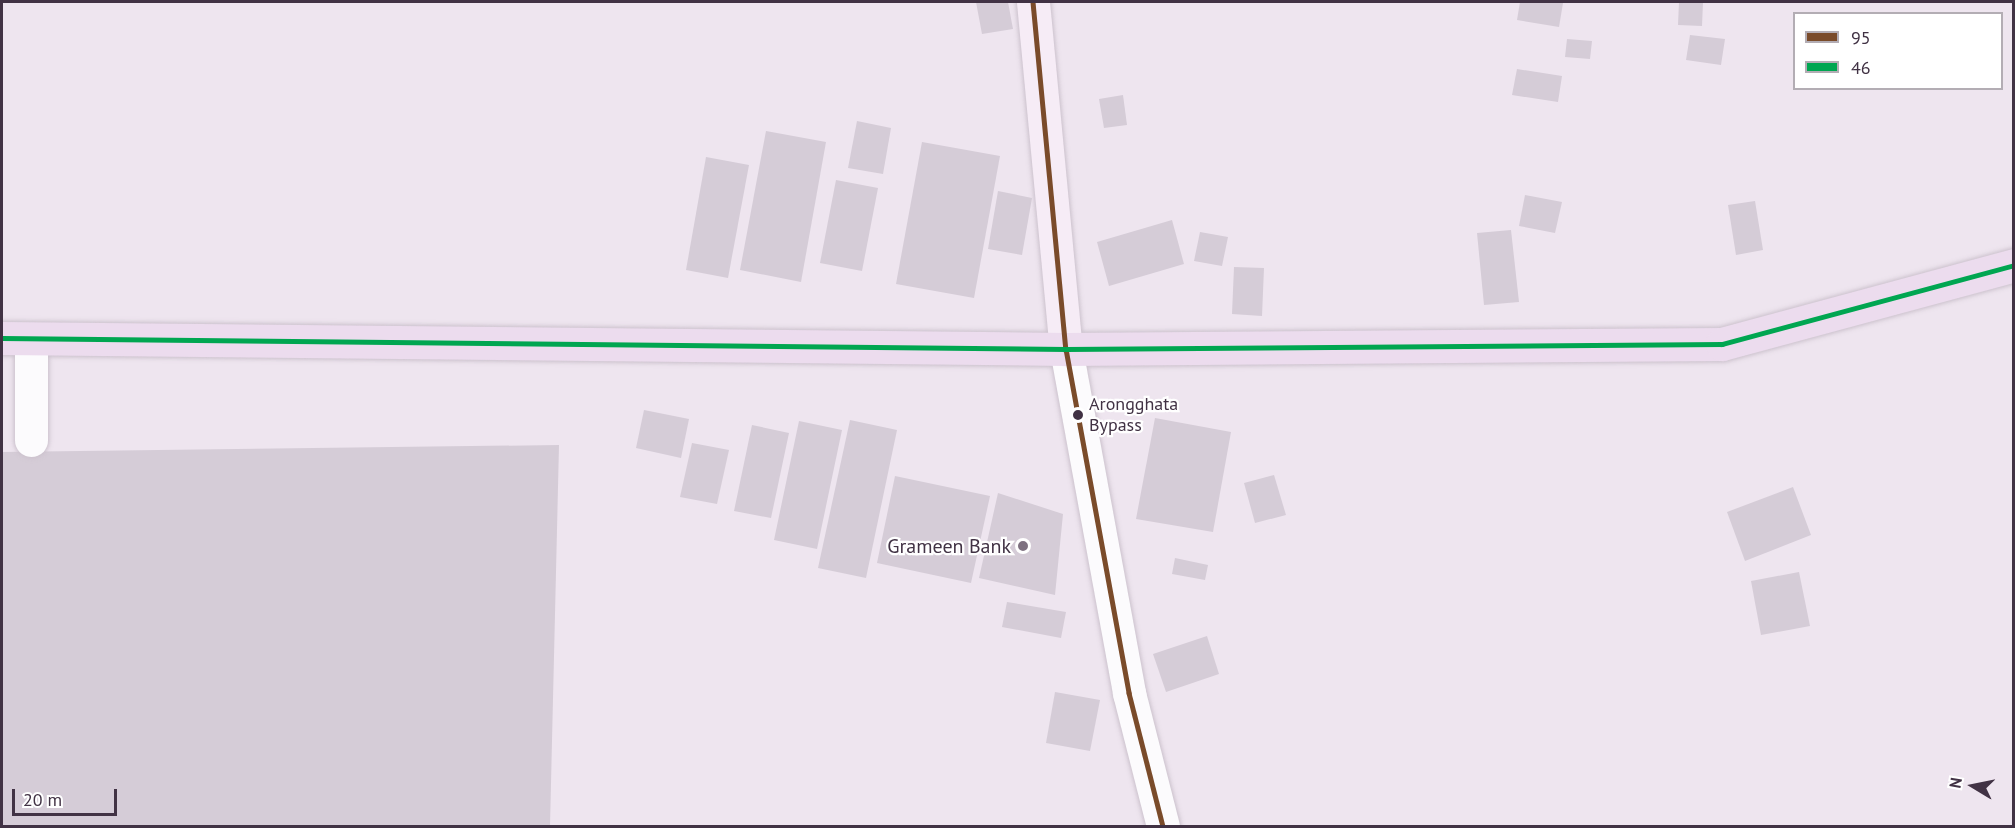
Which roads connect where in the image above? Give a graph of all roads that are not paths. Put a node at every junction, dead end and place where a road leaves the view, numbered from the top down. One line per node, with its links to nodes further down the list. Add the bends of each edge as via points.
1 (1034, 2): 4 (main road)
2 (2013, 265): 4 (highway, via 1722,344)
3 (16, 339): 4 (highway); 5 (street)
4 (1066, 349): 6 (street, via 1129,693)
5 (30, 440)
6 (1163, 826)

